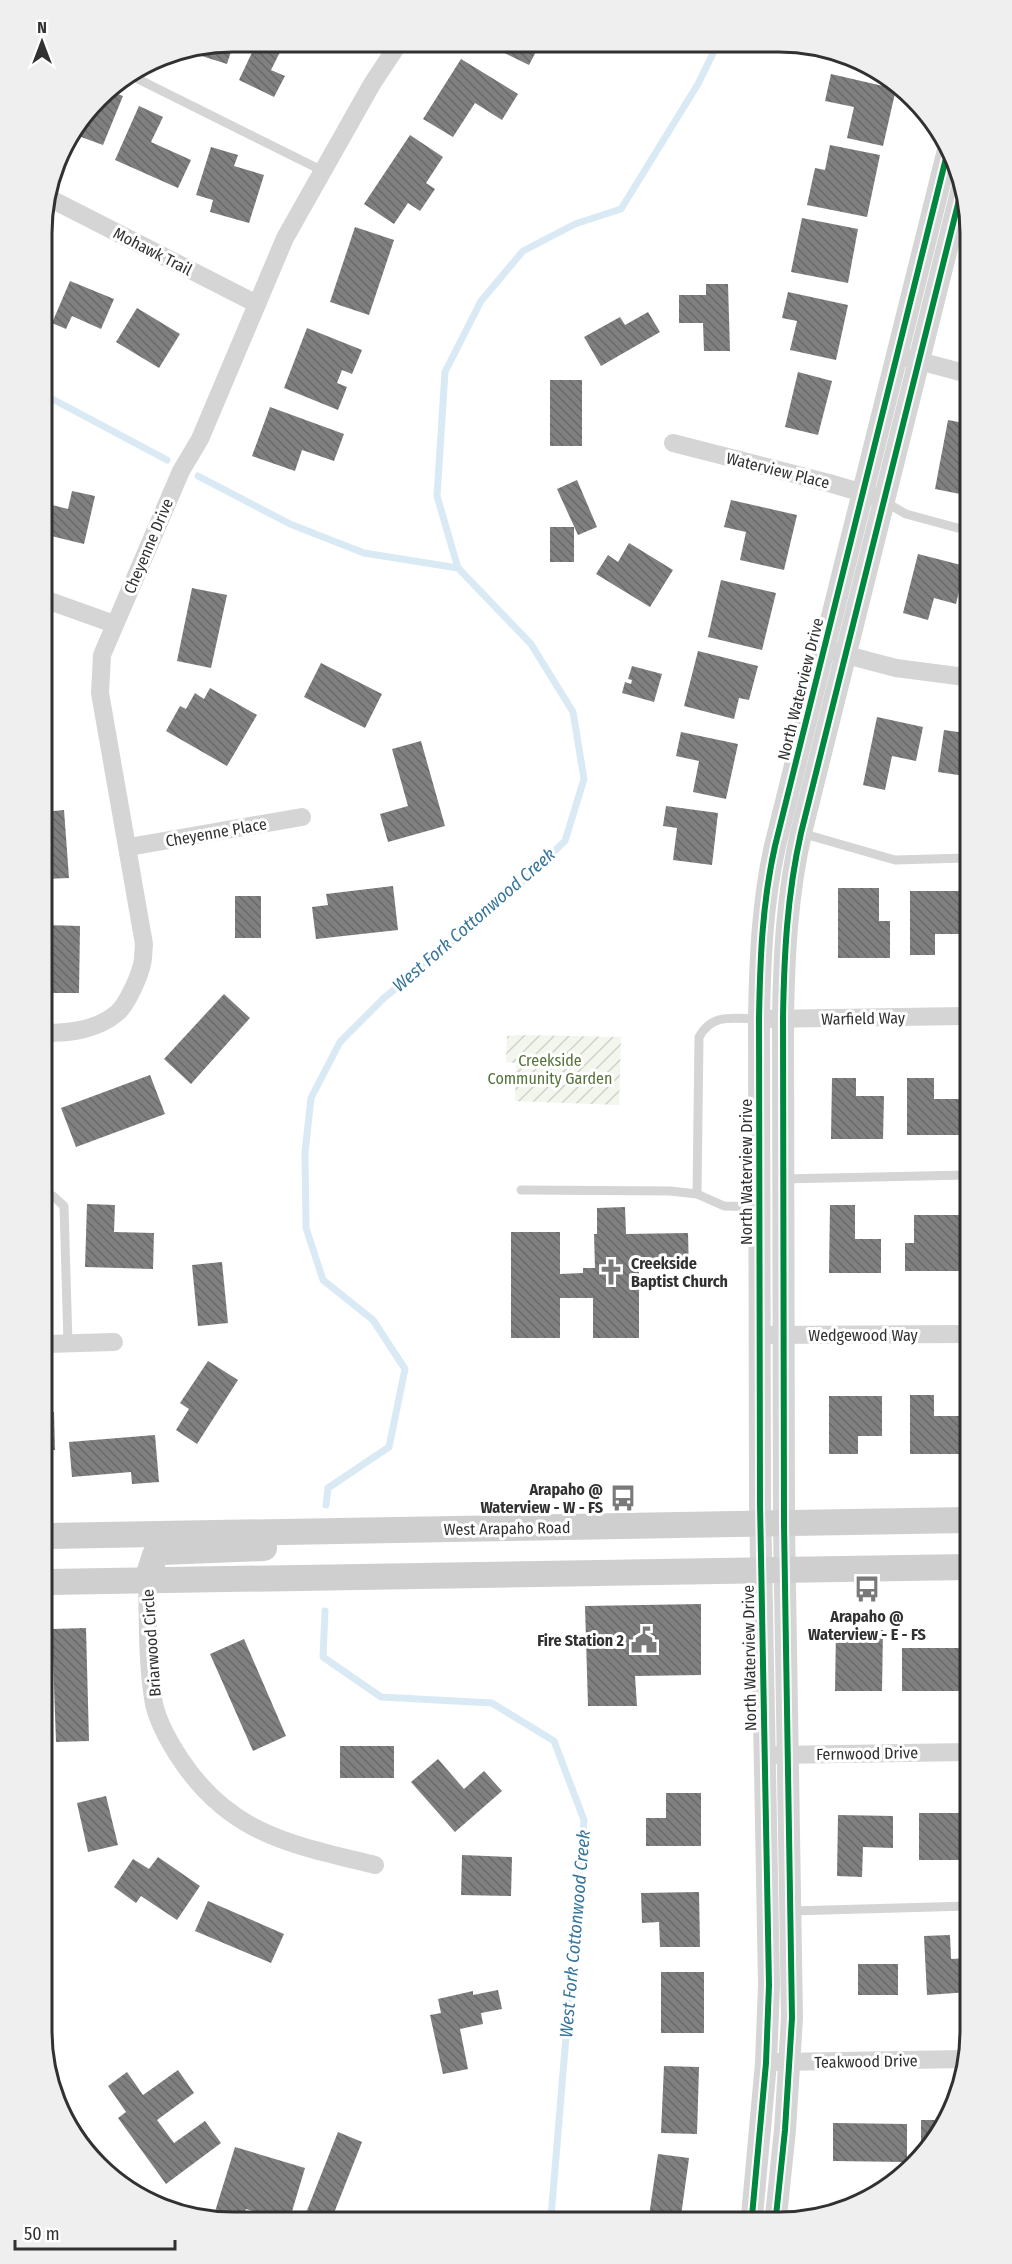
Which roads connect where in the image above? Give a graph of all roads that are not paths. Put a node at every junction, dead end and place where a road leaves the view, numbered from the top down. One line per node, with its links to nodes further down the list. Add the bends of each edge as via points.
1 (393, 53): 4 (street, Cheyenne Drive)
2 (139, 79): 4 (lane)
3 (945, 163): 8 (street, North Waterview Drive)
4 (322, 171): 7 (street, Cheyenne Drive, via 285,238)
5 (56, 201): 7 (street, Mohawk Trail)
6 (959, 217): 8 (street, North Waterview Drive)
7 (257, 304): 14 (street, Cheyenne Drive, via 200,439 181,471)
8 (908, 358): 9 (street); 11 (street, North Waterview Drive)
9 (960, 372)
10 (672, 443): 11 (street, Waterview Place)
11 (873, 496): 12 (lane, via 906,514); 15 (street, North Waterview Drive)
12 (960, 529)
13 (53, 602): 14 (street)
14 (114, 624): 19 (street, Cheyenne Drive, via 102,655 100,693)
15 (835, 652): 16 (street, via 896,668); 18 (street, North Waterview Drive); 22 (street, North Waterview Drive, via 768,880 759,961)
16 (960, 676)
17 (303, 817): 19 (street, Cheyenne Place)
18 (801, 833): 20 (lane, via 896,860); 23 (street, North Waterview Drive, via 788,900)
19 (129, 847): 24 (street, Cheyenne Drive, via 144,944 142,966 119,1013 92,1027)
20 (960, 858)
21 (960, 1016): 23 (street, Warfield Way)
22 (759, 1019): 23 (street, Warfield Way); 28 (lane, via 718,1019 706,1026 699,1037); 30 (street, North Waterview Drive)
23 (783, 1019): 26 (street, North Waterview Drive)
24 (53, 1033)
25 (959, 1175): 26 (lane)
26 (783, 1179): 33 (street, North Waterview Drive)
27 (521, 1190): 28 (lane)
28 (697, 1194): 30 (lane, via 724,1206)
29 (52, 1196): 36 (lane, via 64,1206)
30 (759, 1207): 32 (street, North Waterview Drive)
31 (959, 1334): 33 (street, Wedgewood Way)
32 (760, 1335): 33 (street, Wedgewood Way); 38 (street, North Waterview Drive)
33 (784, 1335): 38 (street, North Waterview Drive)
34 (114, 1342): 36 (street)
35 (52, 1344): 36 (street)
36 (68, 1344)
37 (959, 1521): 38 (main road, West Arapaho Road)
38 (772, 1524): 39 (main road, West Arapaho Road); 42 (street, North Waterview Drive)
39 (312, 1532): 40 (main road, West Arapaho Road); 43 (main road, via 270,1548 162,1552 155,1555)
40 (52, 1536)
41 (959, 1567): 42 (main road)
42 (773, 1570): 43 (main road); 46 (street, North Waterview Drive); 47 (street, North Waterview Drive)
43 (147, 1580): 44 (main road); 48 (street, Briarwood Circle, via 153,1701 168,1741 196,1782 256,1830 304,1848)
44 (52, 1582)
45 (959, 1752): 47 (street, Fernwood Drive)
46 (765, 1755): 47 (street, Fernwood Drive); 53 (street, North Waterview Drive, via 769,1985)
47 (788, 1755): 50 (street, North Waterview Drive)
48 (375, 1865)
49 (959, 1906): 50 (lane)
50 (791, 1911): 52 (street, North Waterview Drive)
51 (957, 2059): 52 (street, Teakwood Drive)
52 (789, 2062): 53 (street, Teakwood Drive); 55 (street, North Waterview Drive)
53 (766, 2063): 54 (street, North Waterview Drive)
54 (752, 2212)
55 (776, 2212)

